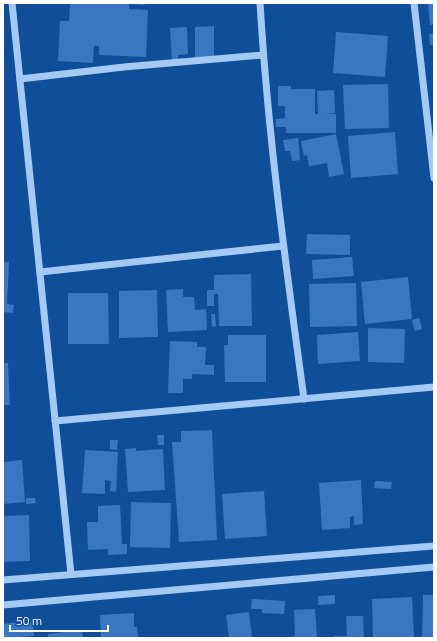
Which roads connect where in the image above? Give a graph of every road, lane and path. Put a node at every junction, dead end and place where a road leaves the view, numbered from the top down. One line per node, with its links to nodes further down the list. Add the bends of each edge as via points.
1 (12, 3): 5 (street)
2 (260, 3): 4 (street)
3 (414, 3): 6 (street)
4 (263, 55): 5 (street); 8 (street)
5 (20, 79): 9 (street)
6 (431, 129): 7 (street)
7 (434, 178)
8 (283, 246): 9 (street); 11 (street)
9 (40, 272): 12 (street)
10 (434, 387): 11 (street)
11 (304, 399): 12 (street)
12 (55, 421): 15 (street)
13 (434, 546): 15 (street)
14 (434, 567): 17 (street)
15 (71, 574): 16 (street)
16 (3, 580)
17 (3, 605)

